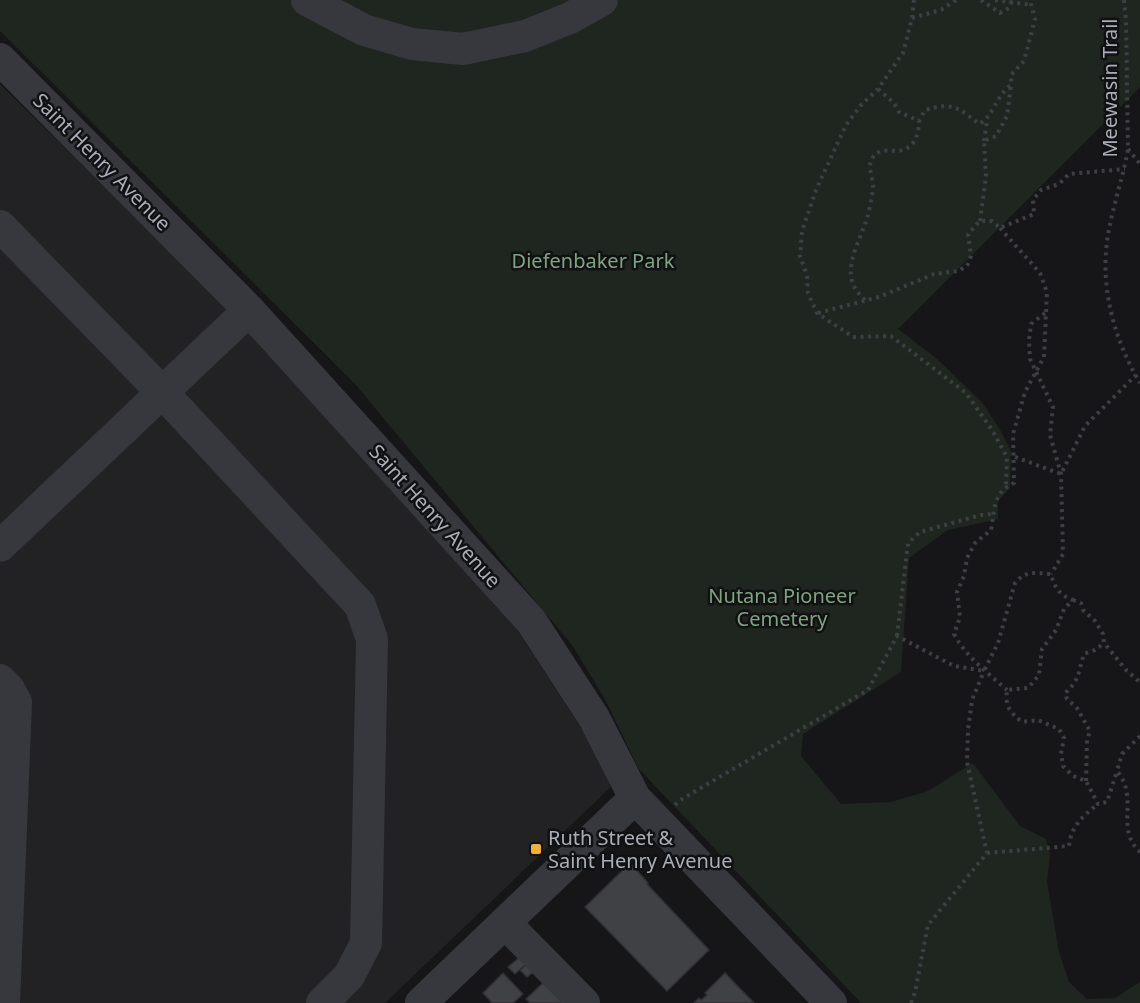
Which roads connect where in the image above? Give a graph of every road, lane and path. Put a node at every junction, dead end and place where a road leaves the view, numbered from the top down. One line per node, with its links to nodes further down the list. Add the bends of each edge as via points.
1 (307, 0): 2 (street, via 364,30 412,44 463,49 525,36)
2 (602, 0)
3 (914, 0): 10 (path)
4 (956, 0): 10 (path, via 941,10)
5 (981, 0): 8 (path, via 1000,13 1009,8)
6 (995, 0): 8 (path)
7 (1124, 0): 17 (path, Meewasin Trail)
8 (1011, 1): 9 (path)
9 (1031, 3): 12 (path, via 1035,19 1024,61 1011,75)
10 (912, 18): 13 (path, via 903,53)
11 (0, 59): 24 (street, Saint Henry Avenue)
12 (1011, 85): 15 (path, via 1002,92); 16 (path, via 1007,116 996,136)
13 (878, 89): 14 (path, via 899,112); 26 (path, via 846,125 802,231 800,257)
14 (919, 120): 15 (path, via 925,110 943,105 963,112 979,124); 23 (path, via 916,139 903,150 882,151 872,159 873,188 851,276 855,290)
15 (987, 120): 16 (path)
16 (984, 141): 20 (path, via 986,176)
17 (1128, 149): 18 (path); 19 (path, Meewasin Trail)
18 (1140, 164)
19 (1125, 169): 22 (path, via 1069,174 1059,184 1041,190 1034,200 1034,214); 28 (path, Meewasin Trail, via 1110,222 1106,266 1109,308 1122,351)
20 (980, 221): 22 (path, via 992,221); 23 (path, via 969,234 971,256 967,266)
21 (0, 226): 30 (street)
22 (1000, 228): 25 (path, via 1040,273 1047,292)
23 (865, 300): 26 (path)
24 (249, 310): 30 (street); 48 (street, Saint Henry Avenue, via 531,621 594,718)
25 (1046, 312): 27 (path, via 1044,357); 27 (path, via 1031,324 1030,359)
26 (817, 313): 33 (path, via 853,337 891,336 966,393 1007,457)
27 (1036, 374): 31 (path, via 1025,392 1013,434); 32 (path, via 1053,407 1050,435)
28 (1136, 375): 29 (path, Meewasin Trail); 32 (path, via 1085,426)
29 (1140, 383)
30 (162, 392): 35 (street); 56 (street, via 360,605 372,639 366,943 349,976)
31 (1015, 457): 32 (path); 33 (path, via 1014,483)
32 (1061, 474): 36 (path, via 1063,554)
33 (1006, 486): 34 (path, via 994,503)
34 (993, 514): 38 (path, via 920,532 908,543); 40 (path, via 991,530 975,543 967,558 957,592 960,617 954,634)
35 (0, 546)
36 (1051, 574): 37 (path, via 1054,588); 40 (path, via 1022,575 1015,583 998,643)
37 (1073, 600): 39 (path, via 1081,603 1095,621); 43 (path, via 1042,649 1039,675 1028,688)
38 (897, 636): 40 (path, via 954,666); 50 (path, via 868,690 682,800)
39 (1104, 643): 42 (path); 47 (path, via 1083,654 1078,678 1065,693 1090,731)
40 (984, 671): 43 (path); 53 (path, via 972,700 967,762)
41 (0, 680): 55 (street, via 16,702)
42 (1140, 682)
43 (1007, 690): 47 (path, via 1008,710 1022,722 1038,720 1059,729 1064,738 1063,766)
44 (1140, 736): 45 (path, via 1122,754)
45 (1117, 771): 46 (path); 49 (path, via 1107,802)
46 (1129, 778)
47 (1086, 781): 49 (path)
48 (635, 798): 50 (street, Saint Henry Avenue); 54 (street)
49 (1098, 804): 53 (path, via 1070,833 1069,846)
50 (656, 821): 59 (street, Saint Henry Avenue)
51 (1133, 822): 52 (path, via 1134,846)
52 (1140, 852)
53 (987, 853): 60 (path, via 928,925)
54 (505, 922): 57 (street); 58 (street)
55 (4, 1003)
56 (322, 1003)
57 (421, 1003)
58 (584, 1003)
59 (831, 1003)
60 (911, 1003)

